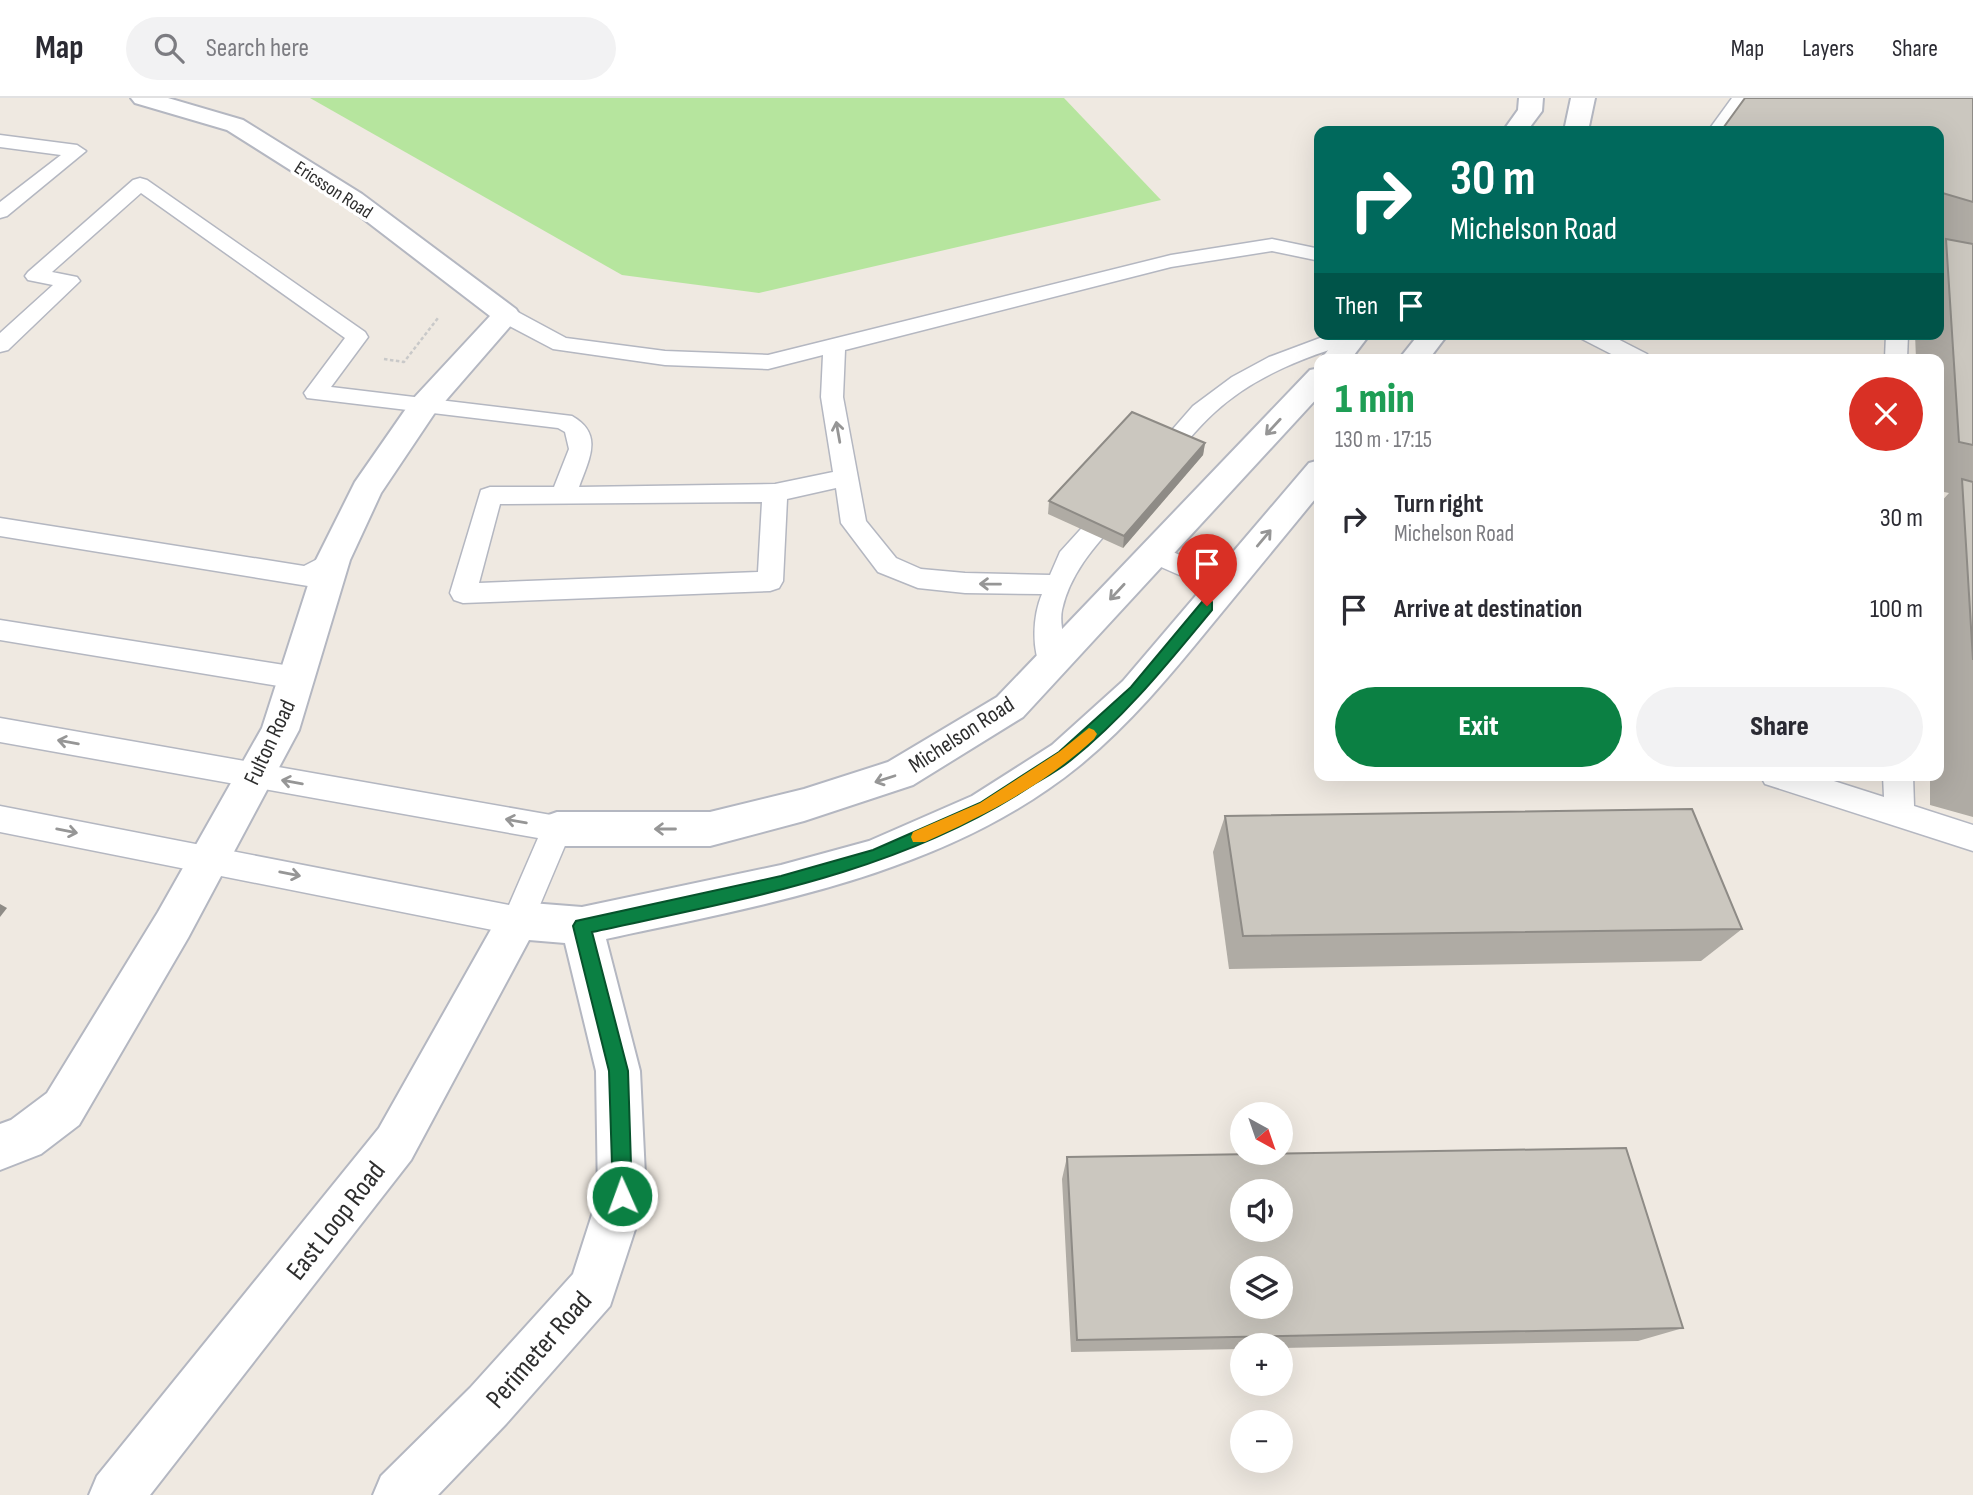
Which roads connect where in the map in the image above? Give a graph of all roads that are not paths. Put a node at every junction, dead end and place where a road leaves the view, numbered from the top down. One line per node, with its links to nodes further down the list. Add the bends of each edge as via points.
1 (144, 98): 11 (street, Ericsson Road, via 235,125 353,200)
2 (1531, 98): 5 (street, via 1530,111)
3 (1583, 98): 6 (street)
4 (1741, 98): 7 (lane)
5 (1519, 126)
6 (1577, 126)
7 (1721, 126)
8 (0, 141): 9 (lane, via 77,151)
9 (0, 212)
10 (1314, 254): 17 (lane, via 1272,245 1171,261)
11 (506, 315): 17 (lane, via 561,344 665,359 768,362); 22 (street, Fulton Road)
12 (1335, 340): 30 (lane, via 1308,348 1232,387 1207,406 1069,559)
13 (1350, 340): 18 (street)
14 (1429, 340): 19 (street)
15 (1602, 340): 20 (lane)
16 (0, 345): 22 (lane, via 70,281 35,276 140,184 357,337 315,393)
17 (834, 346): 23 (lane, one-way to 17, via 832,397)
18 (1339, 354)
19 (1417, 354)
20 (1629, 354)
21 (1314, 383): 28 (street, Michelson Road, one-way to 28)
22 (423, 407): 26 (lane, via 564,421 576,428 581,449); 29 (street, Fulton Road, via 366,490)
23 (846, 477): 25 (lane); 30 (lane, one-way to 23, via 918,578 887,565 854,523)
24 (1314, 478): 31 (street, one-way to 24)
25 (775, 493): 26 (lane); 26 (lane, via 770,581 463,593 490,496)
26 (563, 495)
27 (0, 527): 29 (lane, via 308,576)
28 (1154, 553): 31 (lane); 33 (street, Michelson Road, one-way to 33)
29 (333, 559): 34 (street, Fulton Road)
30 (1058, 585): 33 (lane, via 1048,612)
31 (1225, 585): 45 (street, via 1136,691 1065,756 986,808 876,856 781,883)
32 (0, 629): 34 (lane)
33 (1052, 662): 41 (street, Michelson Road, one-way to 41, via 1010,707 900,774 804,806 710,829)
34 (297, 678): 36 (street, Fulton Road, via 280,730)
35 (0, 730): 36 (lane, one-way to 35)
36 (255, 775): 41 (lane, one-way to 36); 43 (street, Fulton Road)
37 (1794, 781): 39 (lane)
38 (1898, 781): 39 (lane)
39 (1899, 814): 42 (lane)
40 (0, 819): 43 (lane, one-way to 43)
41 (557, 829): 44 (lane)
42 (1973, 838)
43 (209, 859): 44 (lane, one-way to 44); 46 (street, Fulton Road, via 63,1109 25,1138)
44 (518, 921): 45 (street); 47 (street, East Loop Road, via 395,1144)
45 (582, 926): 48 (street, Perimeter Road, via 618,1071 622,1196 593,1289)
46 (0, 1147)
47 (116, 1495)
48 (400, 1495)

